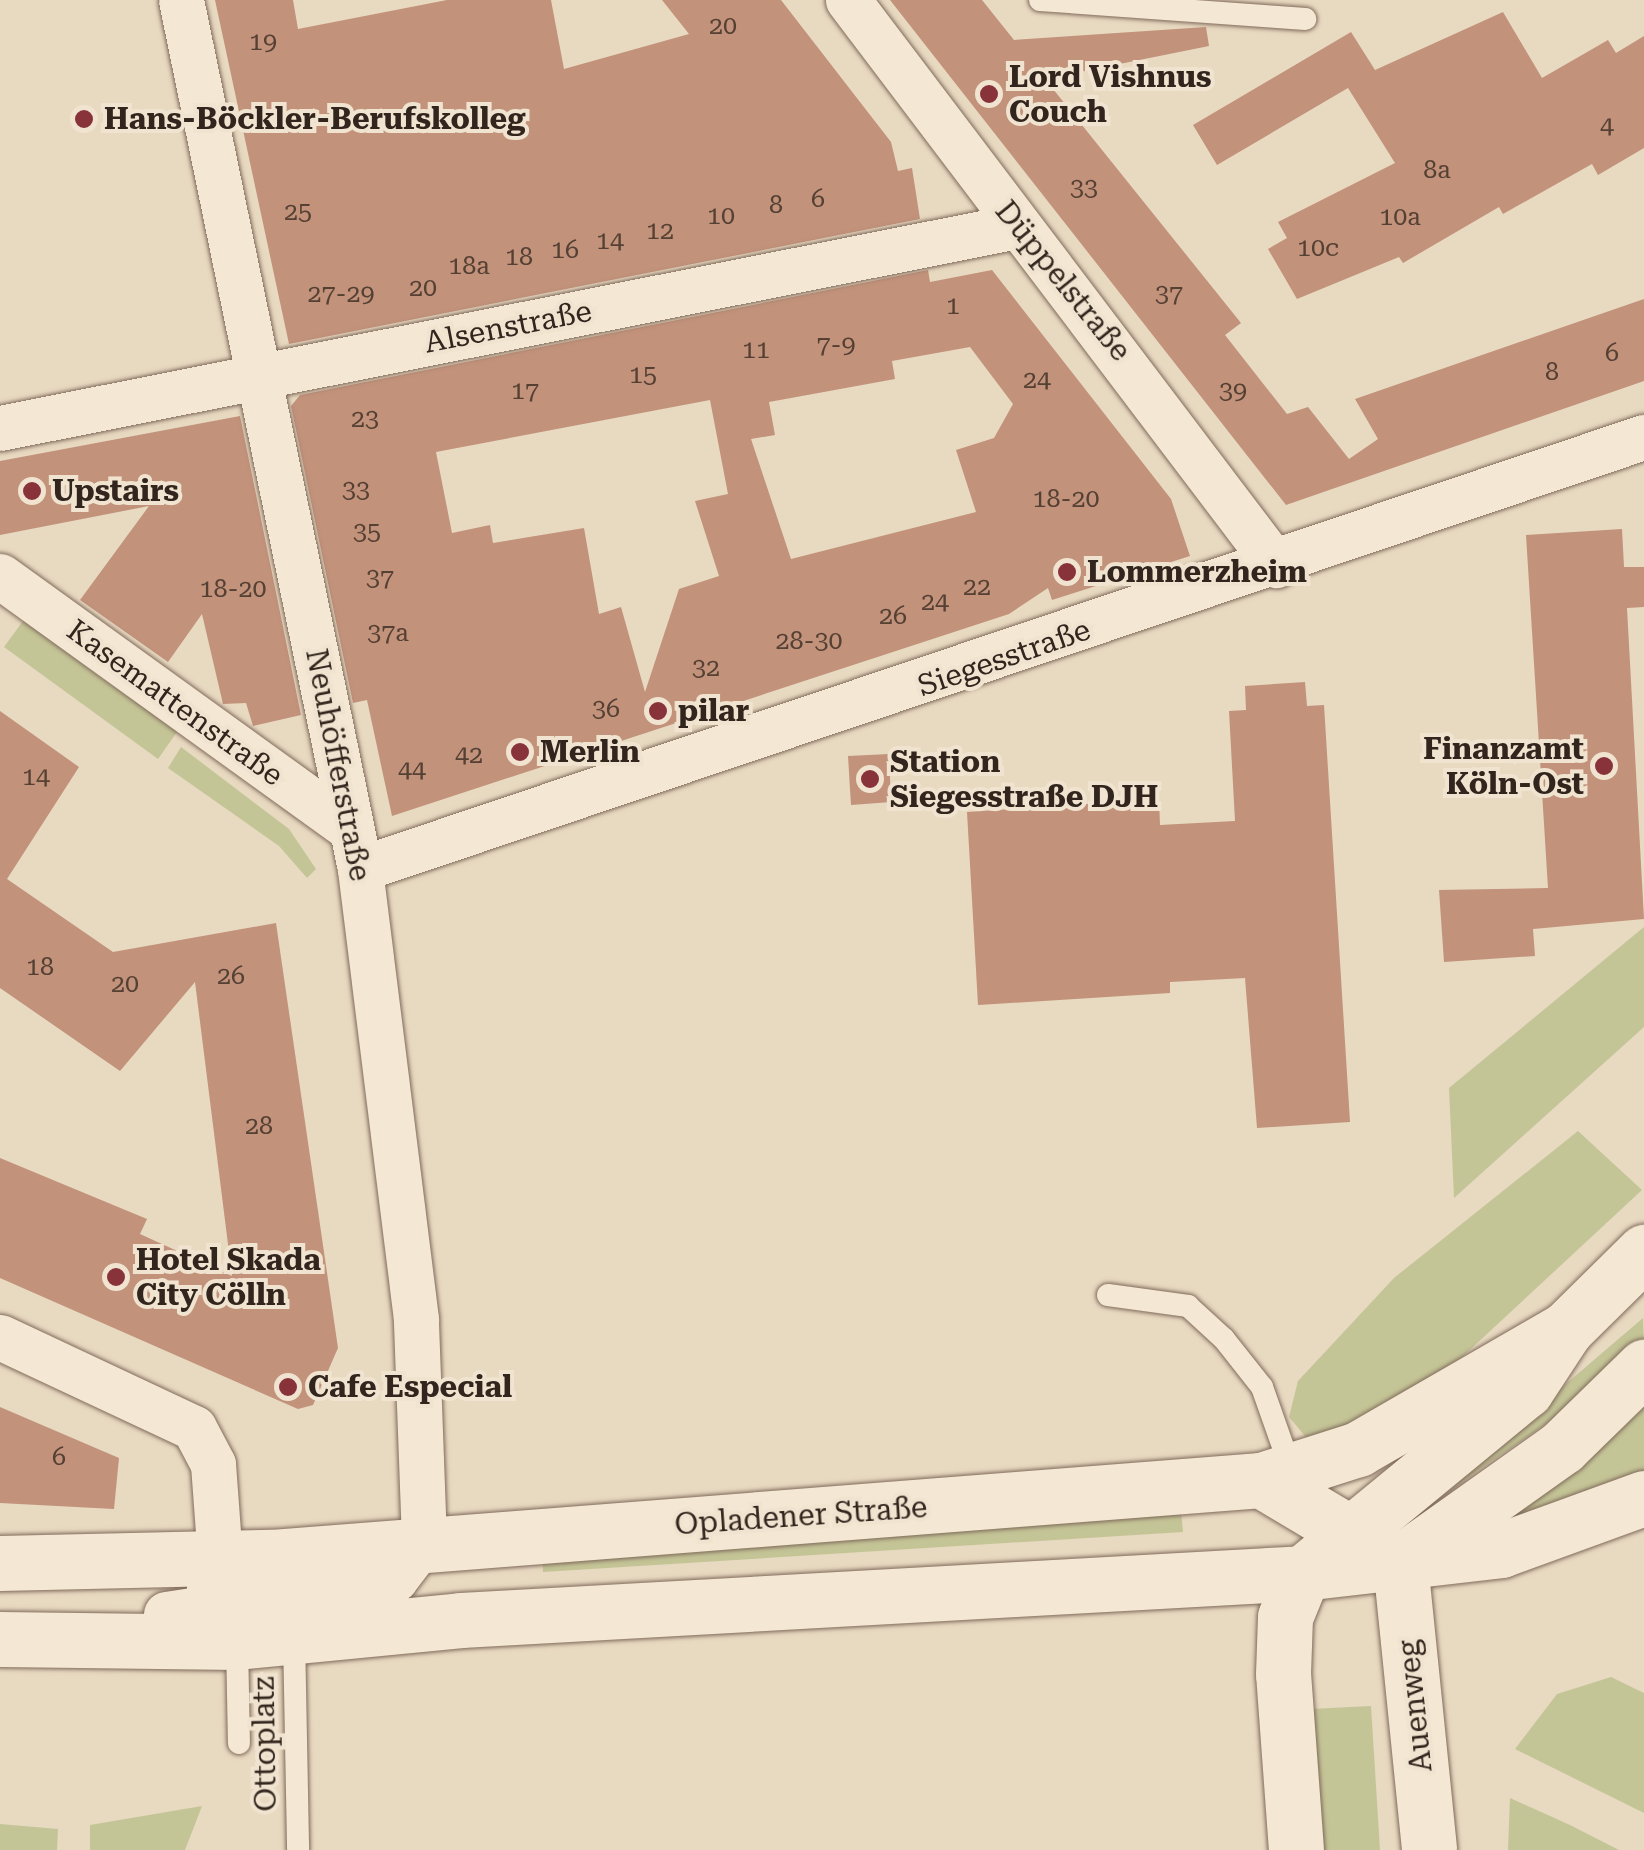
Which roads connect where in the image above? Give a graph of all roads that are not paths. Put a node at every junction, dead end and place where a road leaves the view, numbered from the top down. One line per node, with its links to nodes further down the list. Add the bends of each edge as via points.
1 (181, 0): 6 (street, Neuhöfferstraße)
2 (848, 0): 5 (street, Düppelstraße)
3 (1040, 0): 4 (lane)
4 (1305, 19)
5 (1017, 226): 6 (street, Alsenstraße); 9 (street, Düppelstraße, via 1158,398)
6 (264, 376): 7 (street, Alsenstraße); 11 (street, Neuhöfferstraße)
7 (0, 428)
8 (1644, 437): 9 (street, Siegesstraße)
9 (1276, 564): 11 (street, Siegesstraße)
10 (0, 576): 11 (street, Kasemattenstraße)
11 (355, 848): 20 (street, Neuhöfferstraße, via 416,1319)
12 (1644, 1252): 14 (main road)
13 (1108, 1295): 17 (lane, via 1188,1306 1224,1338 1262,1387)
14 (1566, 1329): 17 (main road, Opladener Straße, via 1358,1449); 19 (main road, via 1526,1390)
15 (0, 1337): 21 (street, via 194,1428 213,1464)
16 (1644, 1367): 23 (main road, via 1562,1446)
17 (1276, 1476): 19 (main road); 20 (main road, Opladener Straße)
18 (1631, 1511): 23 (main road, via 1502,1550)
19 (1346, 1530): 23 (main road); 24 (main road)
20 (424, 1541): 21 (main road, Opladener Straße); 25 (street, via 394,1579)
21 (220, 1560): 22 (main road, Opladener Straße); 25 (street, via 208,1593)
22 (0, 1563)
23 (1400, 1563): 24 (main road); 33 (main road, Auenweg)
24 (1302, 1573): 26 (main road); 32 (main road, via 1285,1617 1283,1674)
25 (166, 1614): 28 (street)
26 (294, 1636): 29 (main road); 31 (lane, Ottoplatz)
27 (0, 1639): 28 (main road)
28 (111, 1642): 29 (main road)
29 (237, 1642): 30 (lane)
30 (239, 1743)
31 (298, 1850)
32 (1296, 1850)
33 (1429, 1850)

